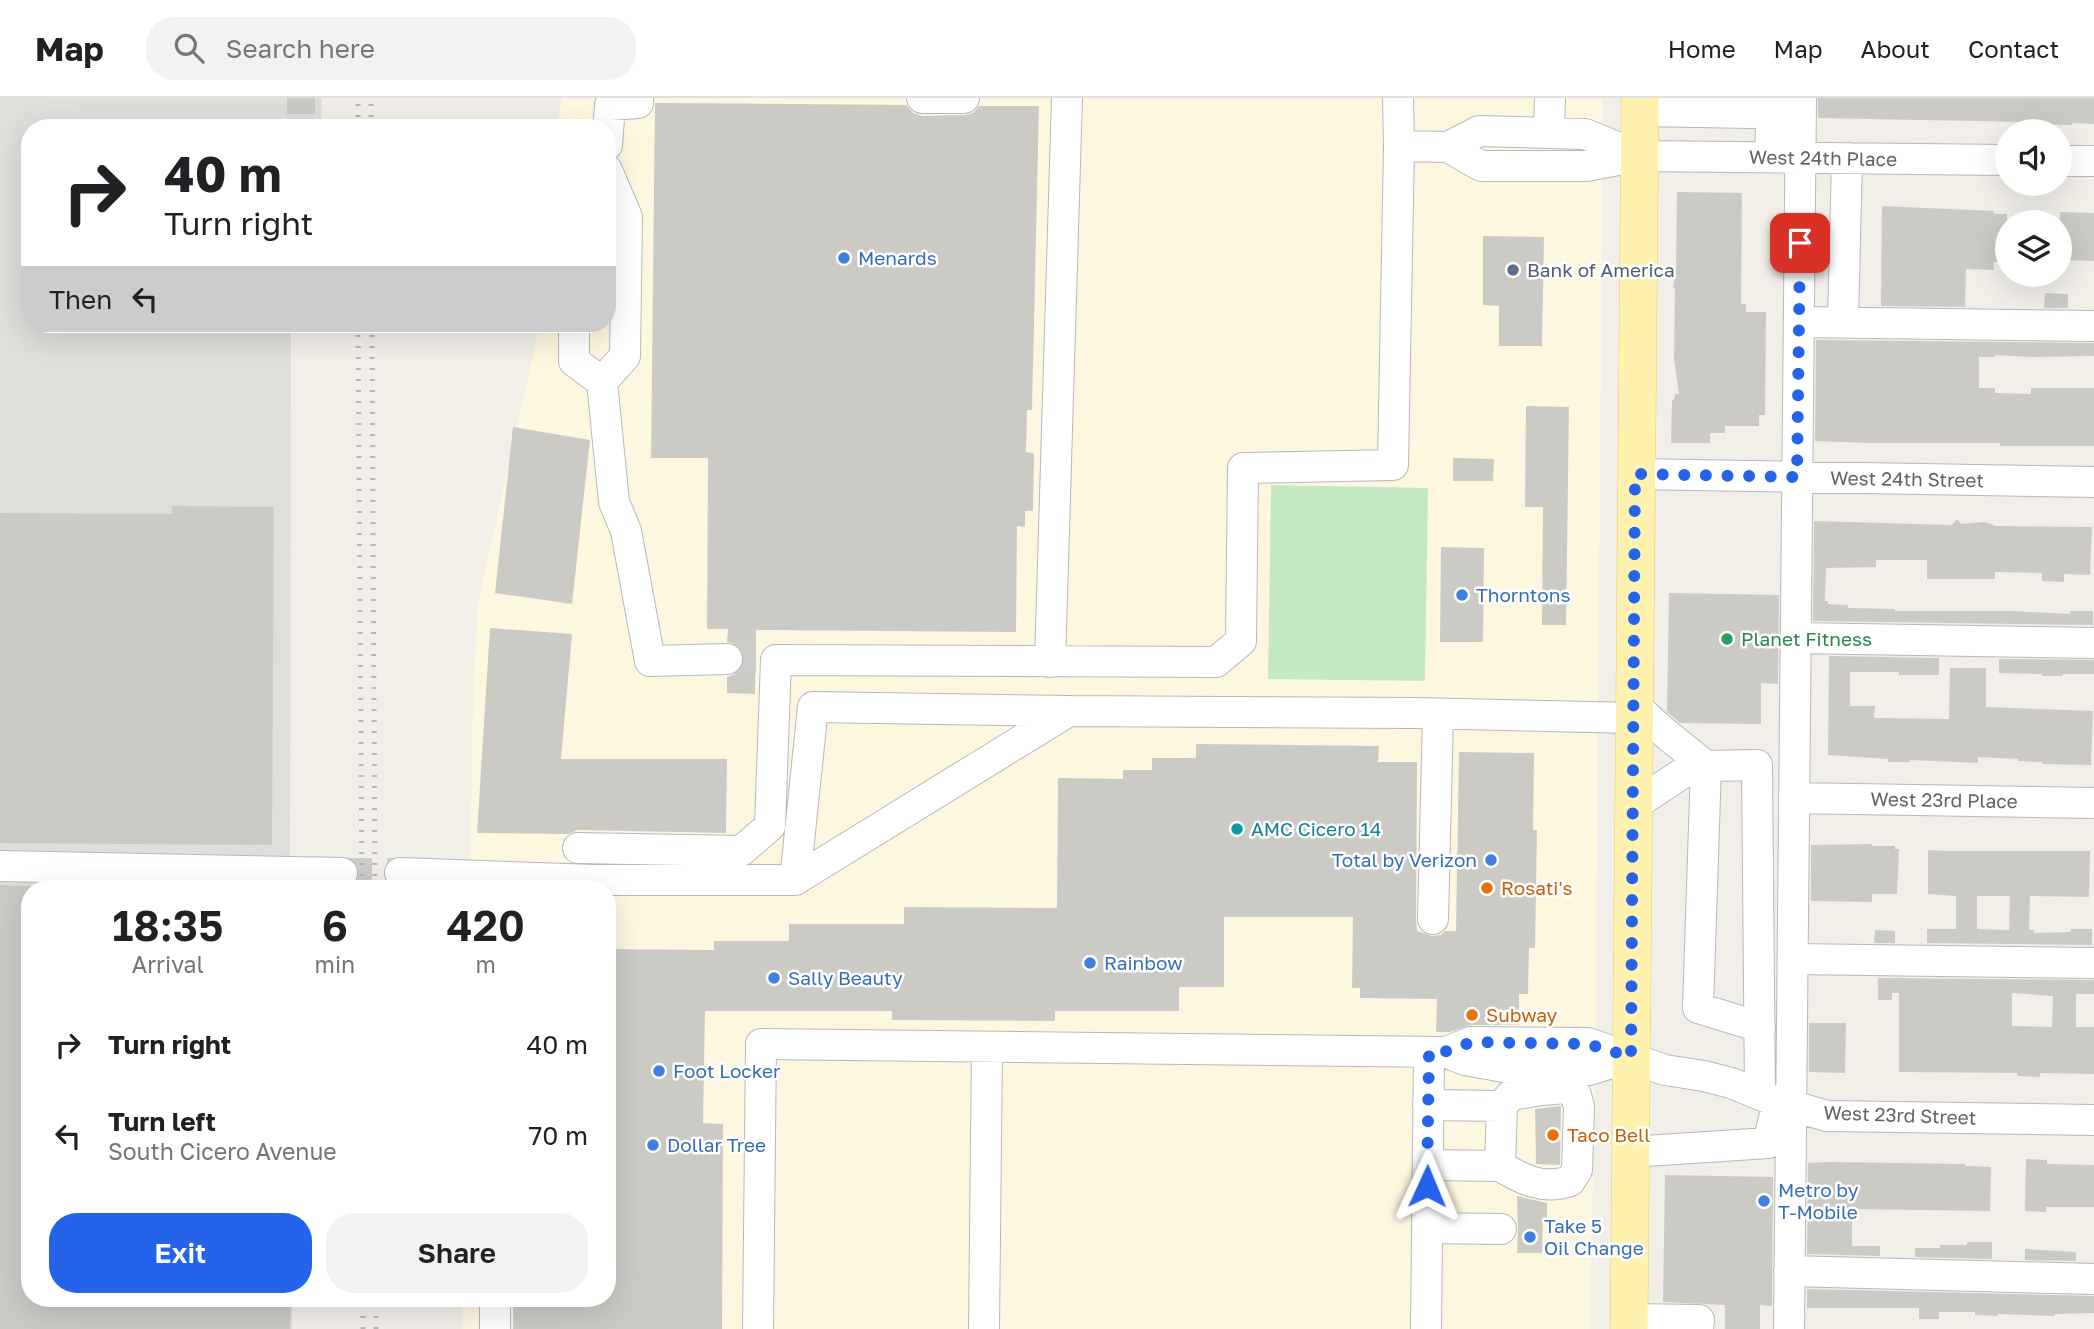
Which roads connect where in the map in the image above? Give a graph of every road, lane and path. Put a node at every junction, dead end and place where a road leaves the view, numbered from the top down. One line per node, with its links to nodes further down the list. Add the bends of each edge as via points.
1 (638, 98): 10 (street, via 638,103 610,105)
2 (922, 98): 3 (street)
3 (964, 98)
4 (1067, 98): 33 (street)
5 (1398, 98): 12 (street)
6 (1550, 98): 11 (street)
7 (1801, 98): 16 (street)
8 (1772, 102): 9 (street, via 1753,113); 15 (street)
9 (1640, 105): 14 (main road)
10 (609, 119)
11 (1549, 133): 13 (street, via 1479,131); 14 (street, via 1585,134)
12 (1399, 146): 13 (street); 33 (street, via 1393,476 1242,468 1241,641 1216,662)
13 (1448, 146): 14 (street, via 1481,166 1586,166)
14 (1639, 156): 15 (street, West 24th Place); 27 (main road)
15 (1770, 158): 16 (street, West 24th Place)
16 (1801, 158): 17 (street, West 24th Place); 22 (street)
17 (1847, 158): 18 (street, West 24th Place); 23 (street)
18 (1995, 160)
19 (2072, 161): 20 (street)
20 (2094, 162)
21 (616, 191): 26 (street, via 627,217 625,356)
22 (1800, 321): 23 (street); 28 (street)
23 (1843, 322): 24 (street)
24 (2094, 326)
25 (575, 333): 26 (street, via 574,361)
26 (602, 382): 32 (street, via 614,502 626,531 650,660)
27 (1635, 474): 28 (street, West 24th Street); 35 (main road)
28 (1797, 477): 29 (street, West 24th Street); 30 (street)
29 (2094, 482)
30 (1796, 638): 31 (street); 38 (street)
31 (2094, 643)
32 (744, 659): 33 (street); 41 (street, via 770,826 741,851)
33 (1050, 662)
34 (1069, 711): 36 (street); 46 (street); 46 (street, via 813,707)
35 (1634, 711): 36 (street); 37 (street); 40 (main road)
36 (1438, 714): 48 (street)
37 (1706, 766): 40 (street, via 1686,771); 51 (street, via 1698,1008); 51 (street, via 1757,765)
38 (1794, 798): 39 (street, West 23rd Place); 49 (street)
39 (2094, 803)
40 (1633, 806): 55 (main road)
41 (578, 848)
42 (0, 866): 43 (street)
43 (342, 873)
44 (400, 873): 45 (street)
45 (522, 880)
46 (794, 880): 47 (street)
47 (616, 884)
48 (1433, 919)
49 (1793, 959): 50 (street); 57 (street)
50 (2094, 963)
51 (1760, 1027): 57 (street)
52 (1564, 1043): 54 (street, West 23rd Street, via 1472,1042); 55 (street, West 23rd Street, via 1588,1044); 56 (street)
53 (987, 1046): 54 (street); 71 (street, via 761,1044); 72 (street)
54 (1437, 1052): 56 (street, via 1504,1068); 58 (street)
55 (1631, 1057): 56 (street, via 1589,1070); 57 (street, West 23rd Street); 61 (main road)
56 (1549, 1069)
57 (1777, 1101): 60 (street, West 23rd Street, via 1827,1116); 61 (street, via 1768,1143); 66 (street)
58 (1428, 1105): 59 (street); 62 (street)
59 (1502, 1106): 63 (street); 63 (street, via 1511,1095 1542,1090 1566,1088 1576,1095 1577,1170 1570,1181 1549,1186 1517,1177)
60 (2094, 1120)
61 (1630, 1152): 69 (main road)
62 (1427, 1165): 63 (street); 64 (street)
63 (1500, 1166)
64 (1427, 1228): 65 (street); 73 (street)
65 (1501, 1229)
66 (1789, 1271): 67 (street); 75 (street)
67 (2094, 1279)
68 (495, 1307): 70 (street)
69 (1629, 1324): 74 (street, via 1699,1320)
70 (495, 1329)
71 (758, 1329)
72 (984, 1329)
73 (1426, 1329)
74 (1698, 1329)
75 (1789, 1329)

